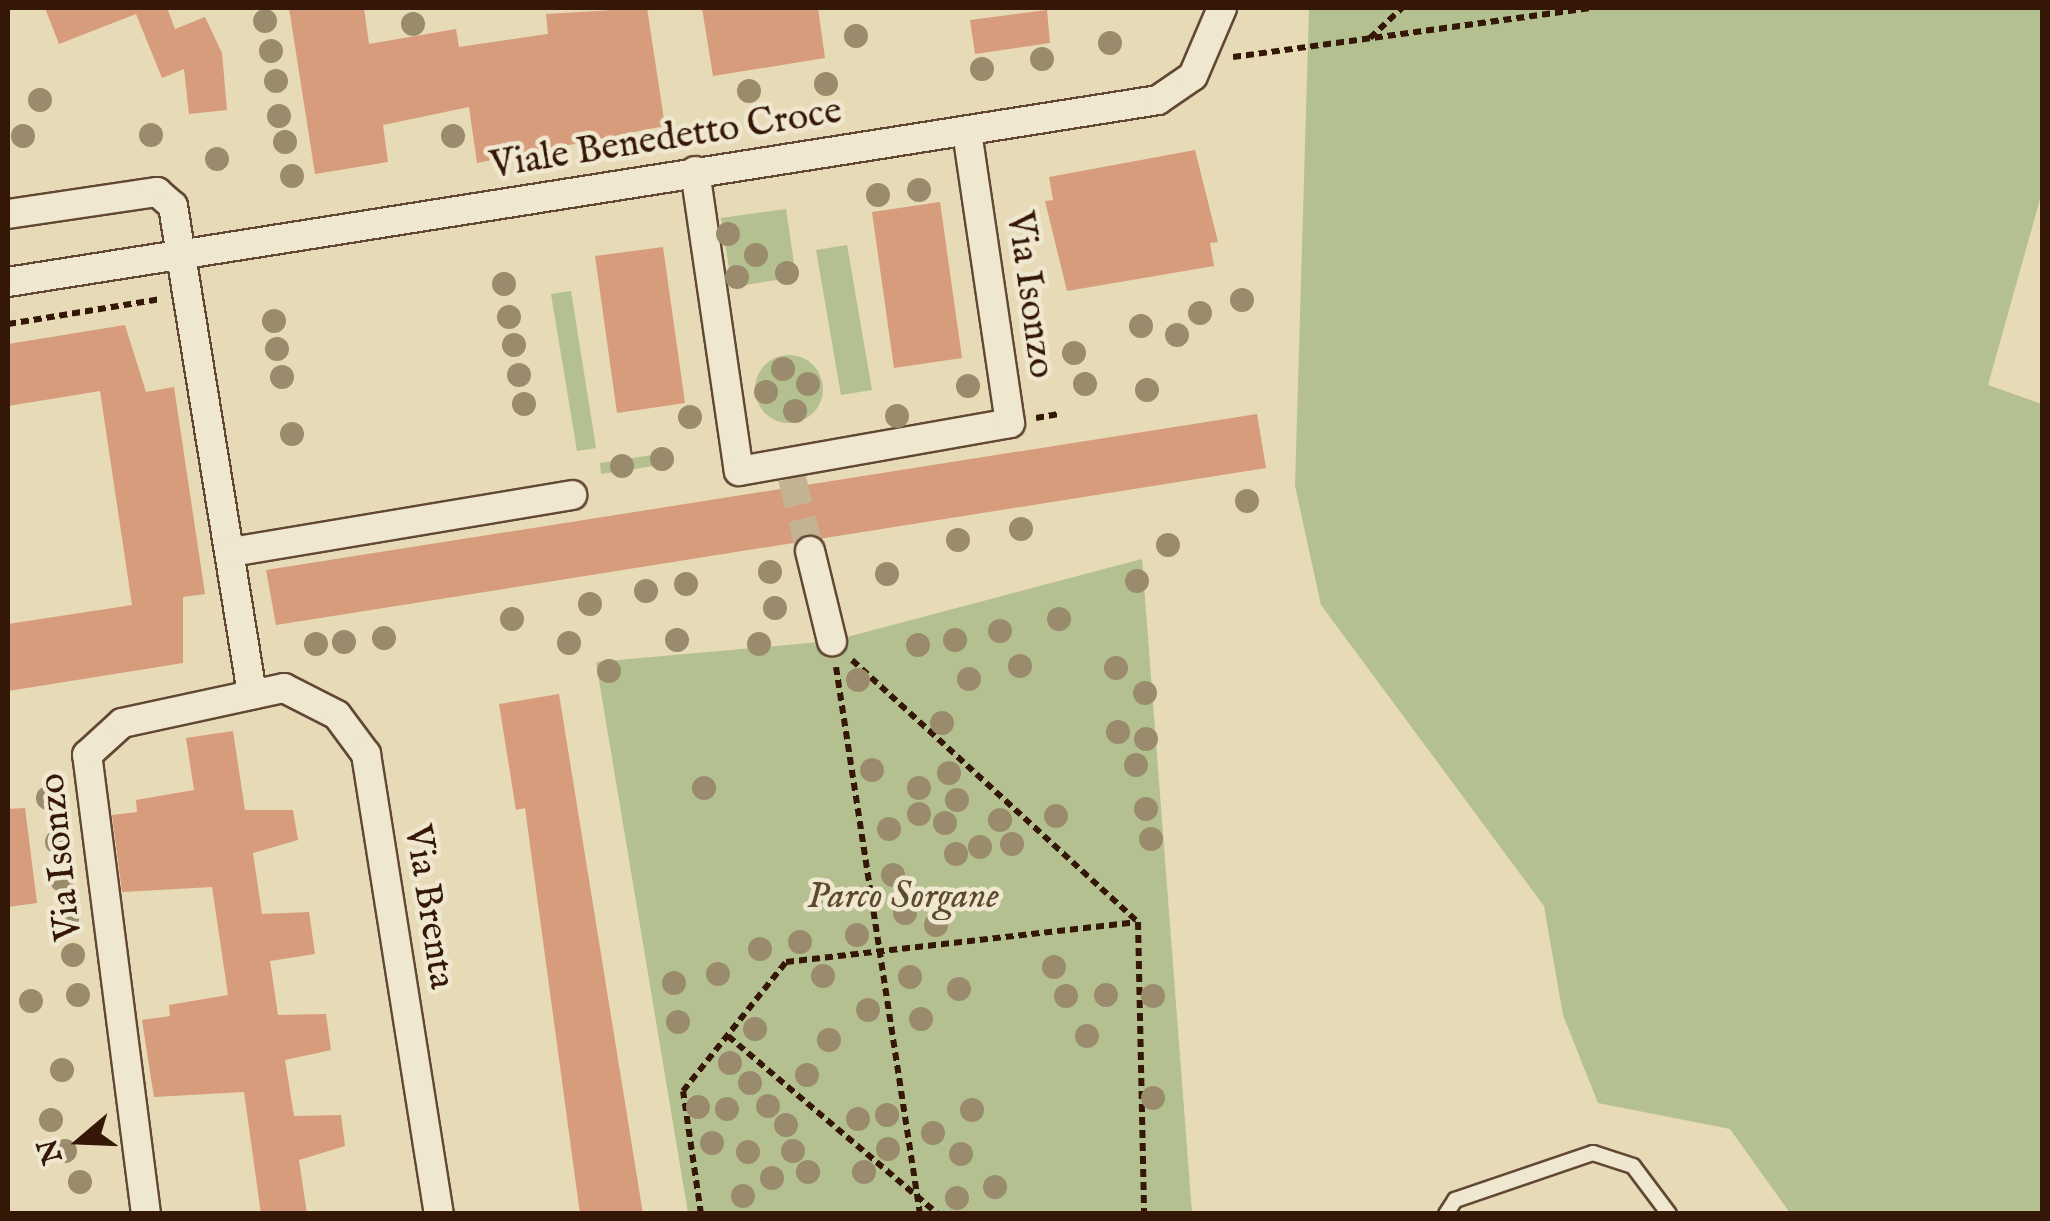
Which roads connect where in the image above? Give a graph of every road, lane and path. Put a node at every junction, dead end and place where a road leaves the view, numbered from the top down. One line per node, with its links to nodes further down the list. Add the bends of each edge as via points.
1 (1222, 8): 5 (street)
2 (1402, 8): 4 (path)
3 (1589, 8): 4 (path)
4 (1370, 38): 5 (path)
5 (1202, 61): 6 (street, Viale Benedetto Croce, via 1158,100)
6 (967, 132): 7 (street, Viale Benedetto Croce); 7 (street, Via Isonzo, via 1010,423 738,470)
7 (695, 171): 9 (street, Viale Benedetto Croce)
8 (8, 214): 9 (street, via 157,192 173,206)
9 (186, 254): 10 (street, Viale Benedetto Croce); 11 (street)
10 (8, 282)
11 (192, 294): 12 (path); 15 (street)
12 (8, 324)
13 (572, 495): 15 (street)
14 (810, 551): 16 (street)
15 (232, 552): 17 (street)
16 (832, 641): 18 (path); 19 (path)
17 (252, 695): 22 (street, Via Isonzo, via 122,723 87,755); 23 (street, Via Brenta, via 284,688 314,698 360,734)
18 (1138, 922): 19 (path); 29 (path)
19 (877, 950): 20 (path, via 786,962); 21 (path)
20 (728, 1036): 21 (path); 24 (path, via 683,1090)
21 (917, 1195): 25 (path); 26 (path)
22 (146, 1214)
23 (440, 1214)
24 (701, 1214)
25 (920, 1214)
26 (938, 1214)
27 (969, 1214): 28 (path)
28 (1020, 1214)
29 (1144, 1214)
30 (1446, 1214): 31 (lane, via 1456,1200 1593,1153 1633,1166)
31 (1669, 1214)

